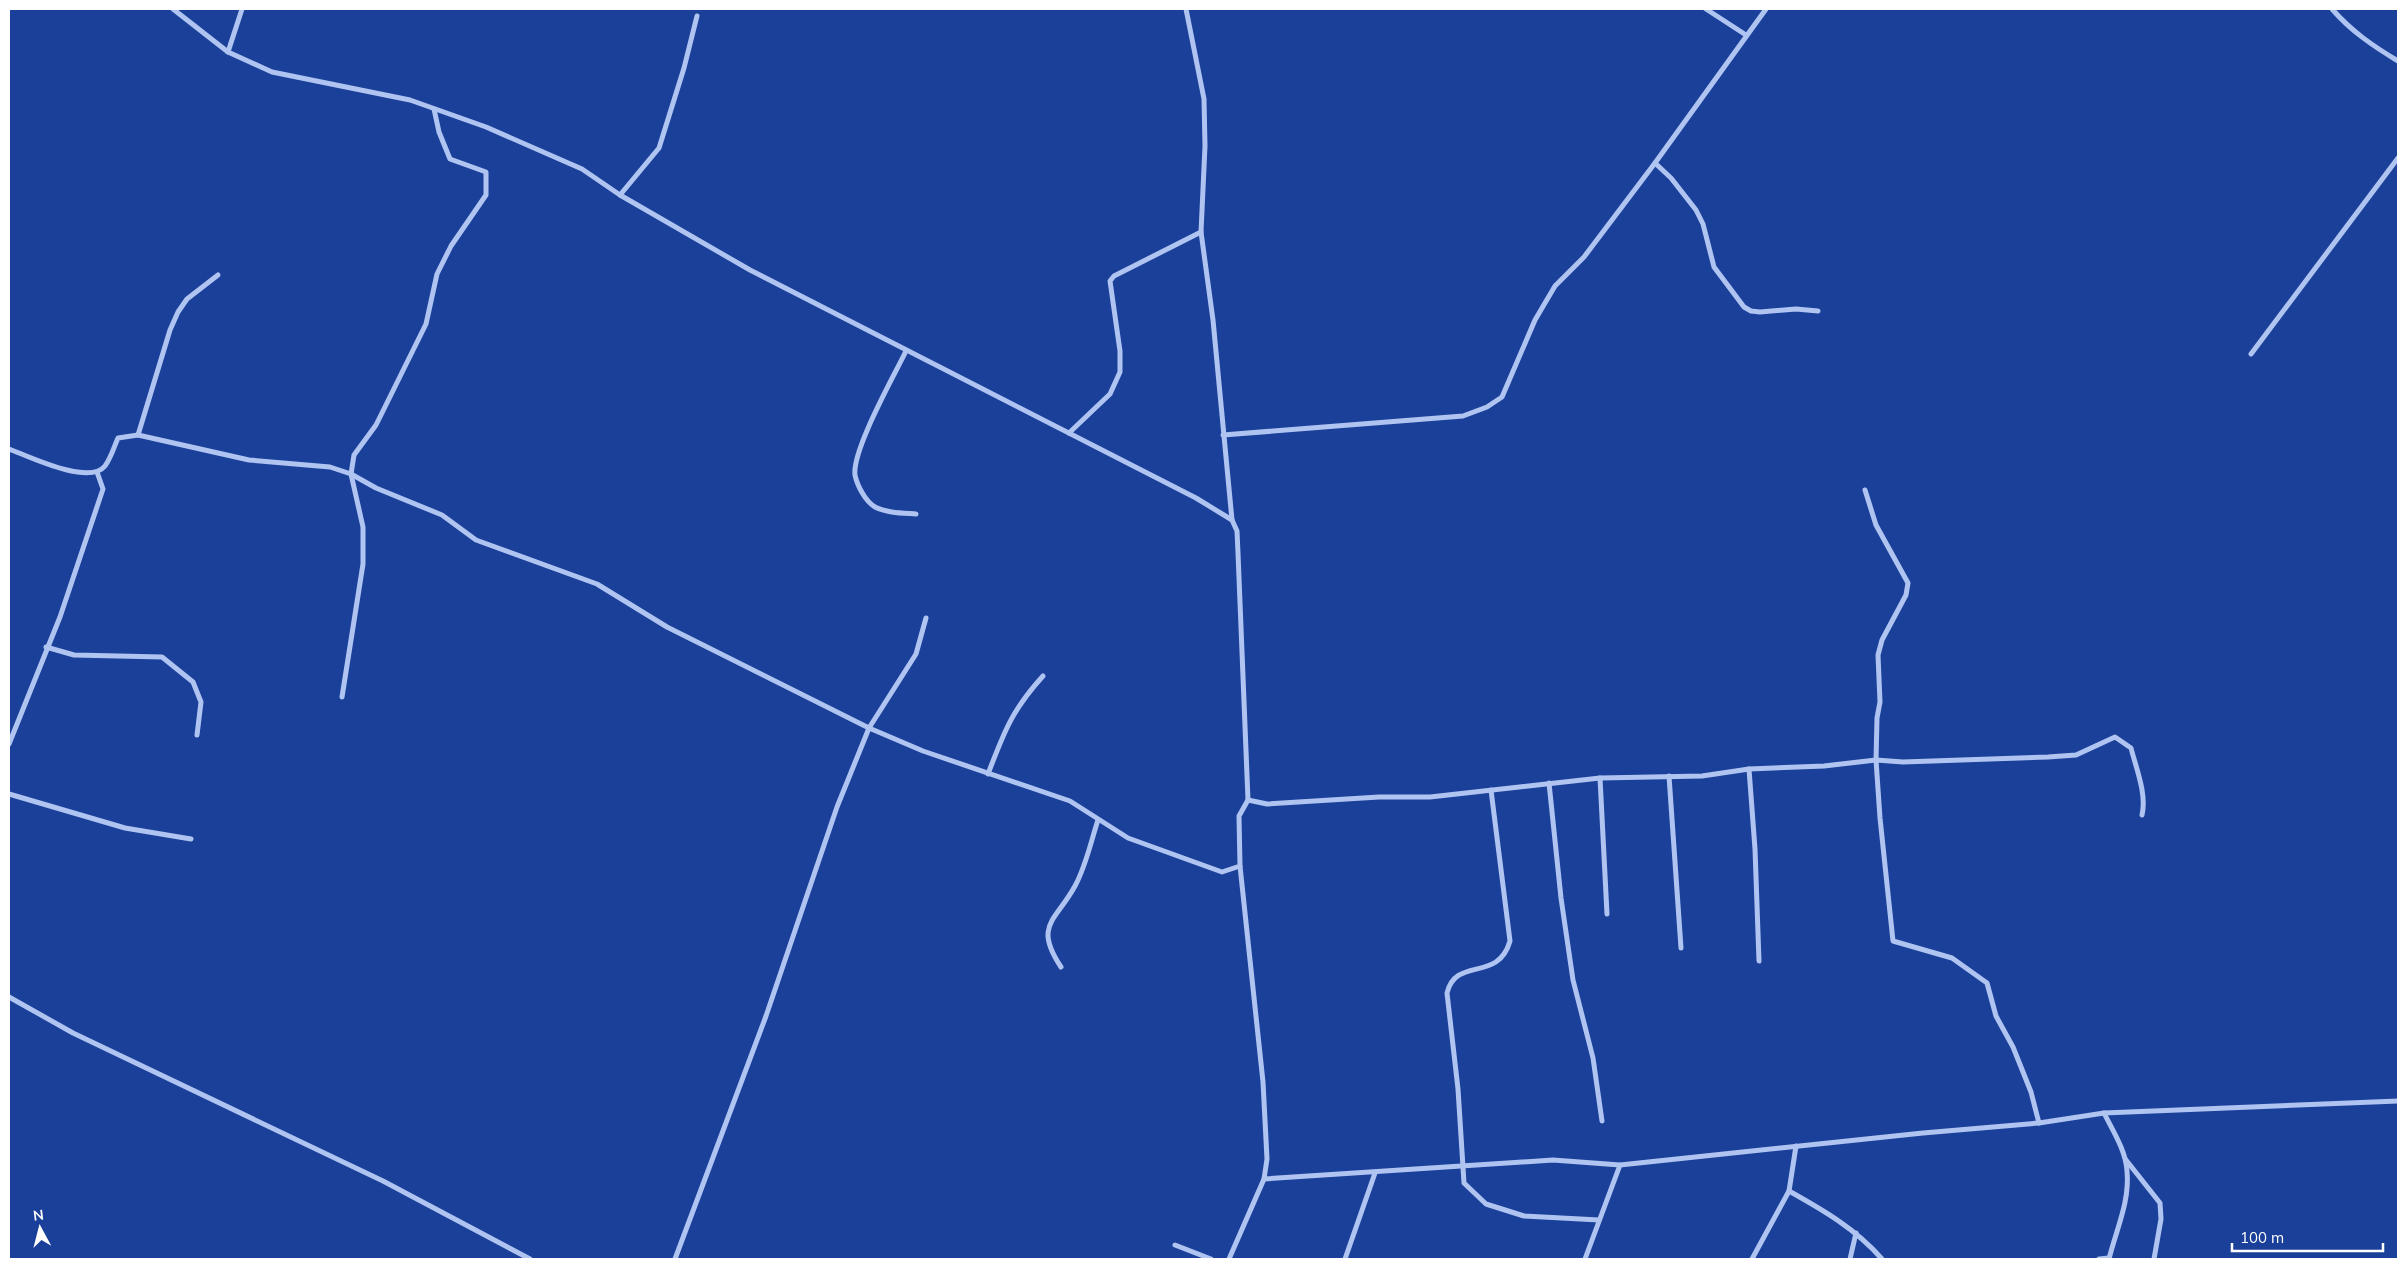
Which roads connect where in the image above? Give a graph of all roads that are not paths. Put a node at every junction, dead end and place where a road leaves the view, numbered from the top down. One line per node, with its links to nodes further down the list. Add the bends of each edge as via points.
1 (173, 9): 9 (street)
2 (242, 9): 9 (street)
3 (1186, 9): 15 (street, via 1204,99 1206,126)
4 (1706, 9): 8 (street)
5 (1766, 9): 8 (street)
6 (2332, 9): 10 (street, via 2368,43)
7 (697, 16): 14 (street, via 659,148)
8 (1746, 35): 13 (street)
9 (228, 52): 11 (street, via 272,72 410,100)
10 (2398, 61)
11 (434, 109): 14 (street, via 486,127 582,168); 25 (street, via 450,159 486,172 486,195 451,246 437,274 426,324 376,425 354,455)
12 (2398, 158): 19 (street)
13 (1655, 163): 17 (street, via 1696,210 1714,267 1744,307 1760,312); 22 (street, via 1584,257 1544,302 1502,397 1464,416)
14 (620, 195): 18 (street, via 750,270)
15 (1201, 232): 20 (street, via 1114,276 1110,281 1120,372 1110,394); 22 (street)
16 (218, 275): 21 (street, via 187,299 178,312)
17 (1818, 311)
18 (906, 351): 20 (street); 27 (street, via 858,453 855,474 861,491 873,506)
19 (2251, 354)
20 (1069, 433): 28 (street)
21 (138, 435): 24 (street, via 118,438 104,467); 25 (street, via 249,460 330,467)
22 (1224, 436): 28 (street)
23 (9, 449): 24 (street, via 68,471)
24 (97, 472): 30 (street, via 103,489 60,617)
25 (351, 474): 32 (street, via 363,527 362,564); 33 (street, via 442,515 476,540 597,584 667,627)
26 (1865, 490): 36 (street, via 1876,524 1908,583 1906,595 1882,640 1878,656 1880,702 1876,718)
27 (916, 514)
28 (1232, 520): 44 (street, via 1237,532)
29 (926, 618): 33 (street, via 916,654)
30 (46, 647): 34 (street, via 74,656 162,657 193,682 201,702); 35 (street)
31 (1043, 676): 38 (street, via 1016,708)
32 (342, 696)
33 (868, 728): 38 (street); 70 (street)
34 (197, 735)
35 (9, 744)
36 (1876, 760): 37 (street); 45 (street, via 1903,762 2076,755 2115,737 2131,748 2141,788); 57 (street, via 1893,941 1952,958 1987,983 1996,1016 2031,1092)
37 (1749, 770): 39 (street); 51 (street)
38 (988, 774): 46 (street, via 1070,801)
39 (1669, 776): 40 (street); 50 (street)
40 (1600, 778): 41 (street); 49 (street)
41 (1549, 783): 42 (street); 56 (street, via 1572,980 1593,1058)
42 (1491, 790): 44 (street, via 1430,797 1267,804); 61 (street, via 1510,941 1506,954 1494,965 1462,972 1450,982 1447,993)
43 (9, 794): 47 (street, via 116,826)
44 (1248, 800): 48 (street, via 1239,816)
45 (2142, 815)
46 (1098, 820): 48 (street, via 1128,838 1222,872); 52 (street, via 1075,885 1056,911 1048,930 1047,945)
47 (191, 839)
48 (1240, 866): 63 (street, via 1263,1082 1267,1159)
49 (1607, 914)
50 (1681, 948)
51 (1758, 961)
52 (1061, 967)
53 (9, 998): 69 (street, via 73,1033 383,1181)
54 (2398, 1101): 55 (street)
55 (2104, 1113): 57 (street); 59 (street)
56 (1602, 1121)
57 (2039, 1123): 58 (street)
58 (1796, 1146): 60 (street); 64 (street)
59 (2124, 1158): 68 (street, via 2128,1176 2124,1206); 79 (street, via 2160,1203 2162,1219)
60 (1620, 1165): 61 (street, via 1553,1160); 65 (street)
61 (1464, 1167): 62 (street); 65 (street, via 1464,1183 1486,1204 1524,1216)
62 (1375, 1173): 63 (street); 73 (street)
63 (1264, 1180): 72 (street)
64 (1789, 1190): 66 (street, via 1837,1218); 75 (street)
65 (1599, 1220): 74 (street)
66 (1856, 1234): 76 (street); 77 (street)
67 (1175, 1245): 71 (street)
68 (2109, 1258): 78 (street)
69 (530, 1259)
70 (676, 1259)
71 (1212, 1259)
72 (1229, 1259)
73 (1345, 1259)
74 (1585, 1259)
75 (1752, 1259)
76 (1850, 1259)
77 (1882, 1259)
78 (2099, 1259)
79 (2154, 1259)

